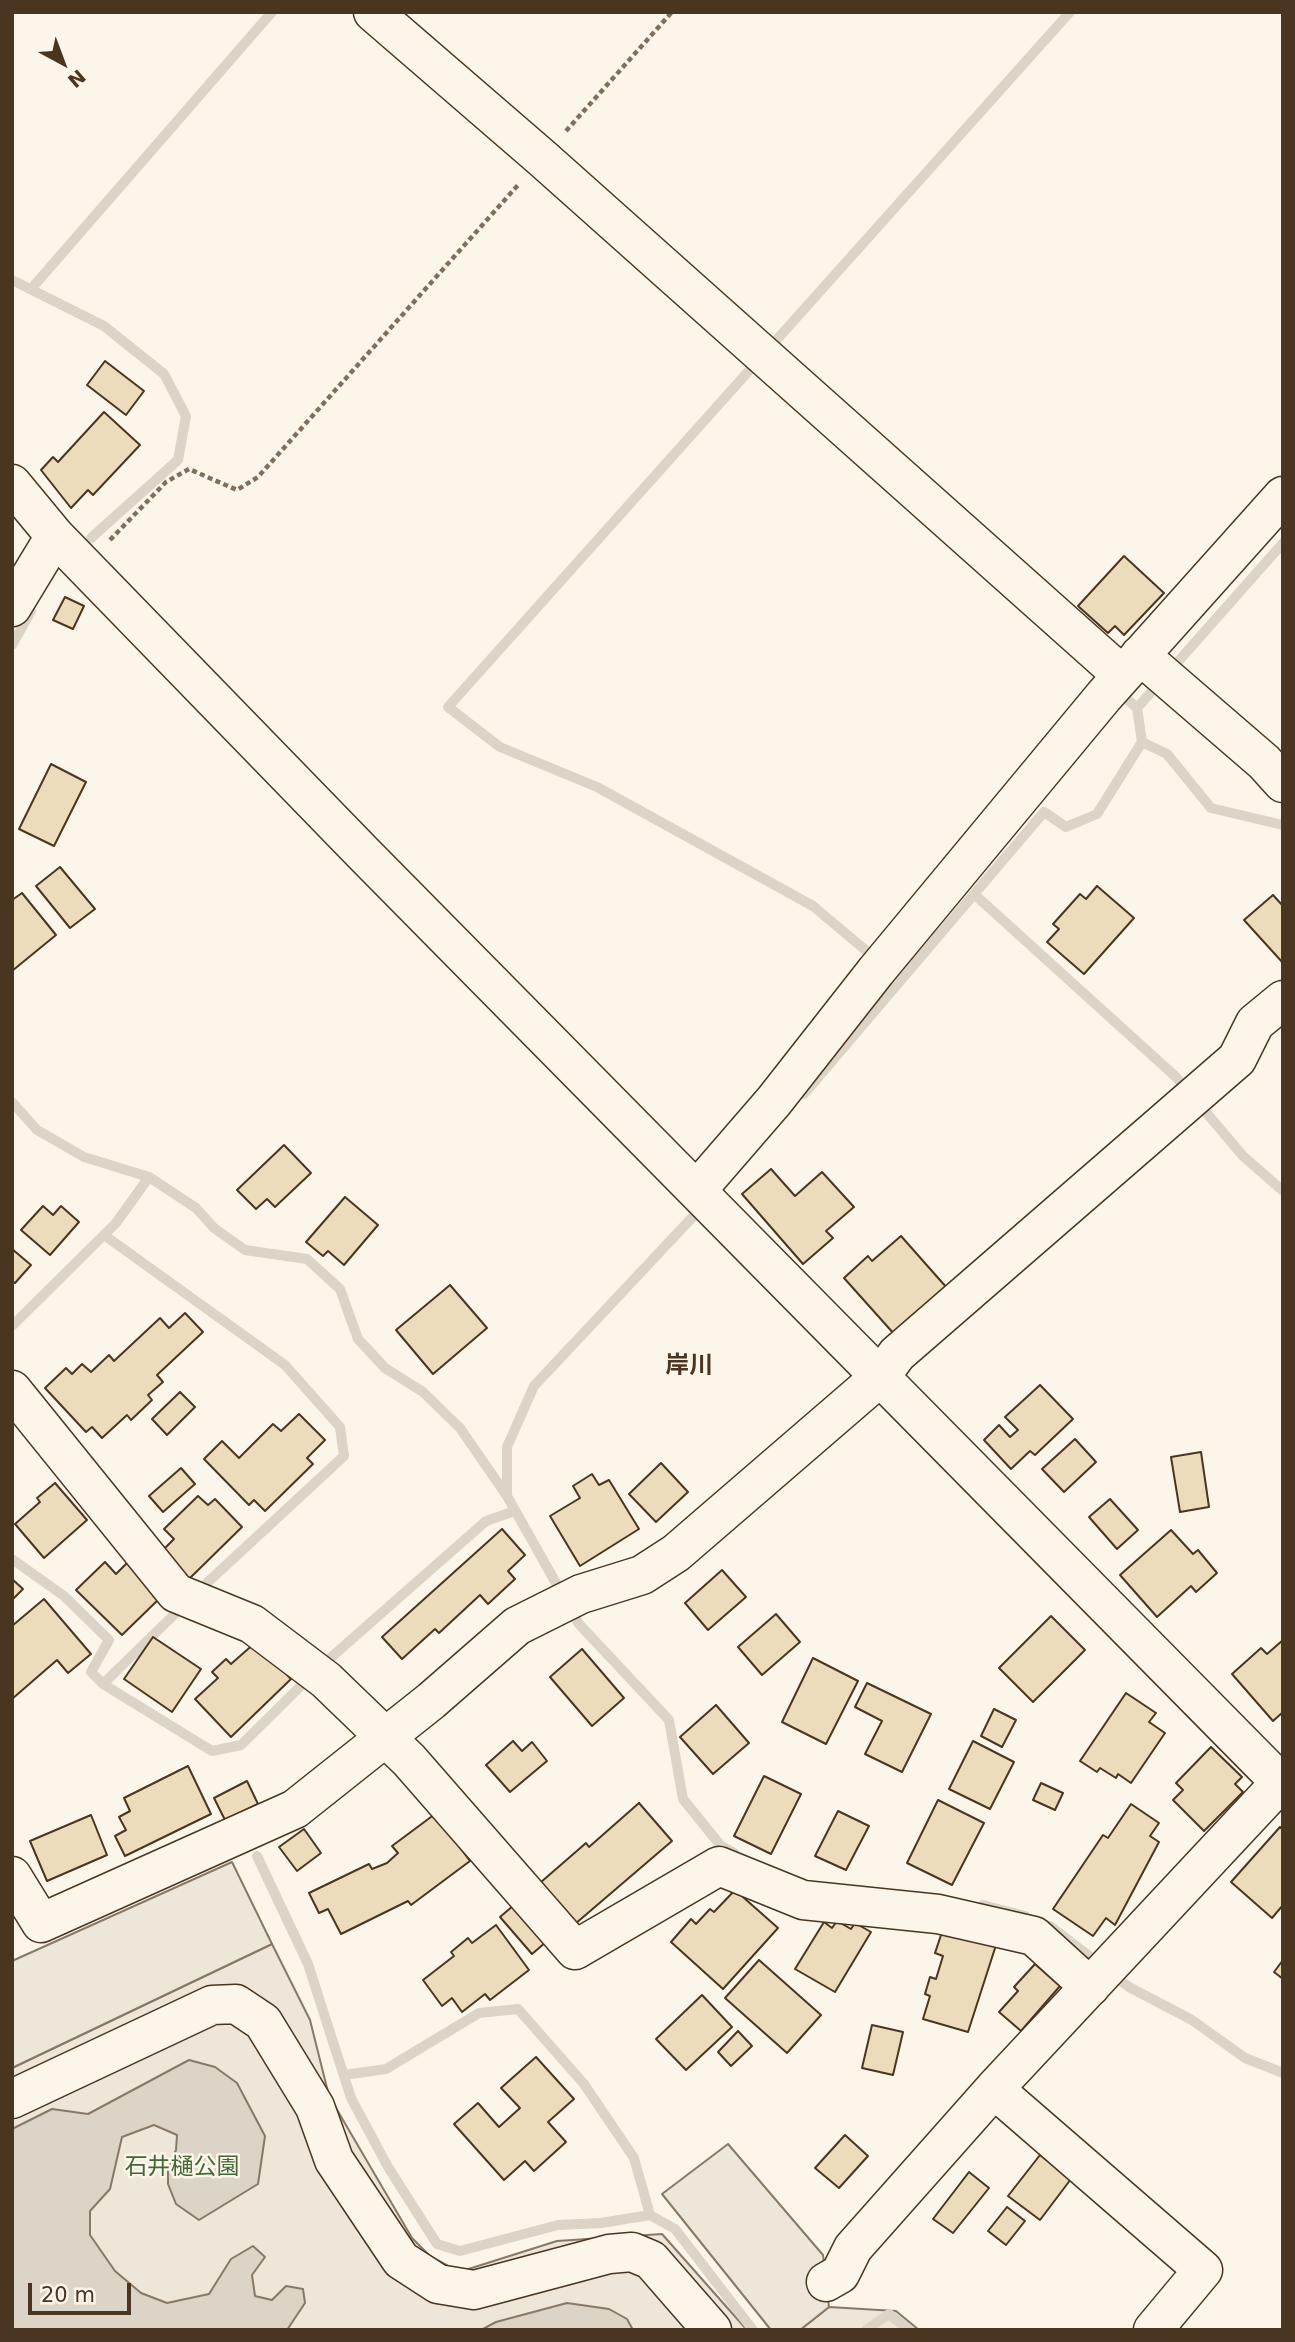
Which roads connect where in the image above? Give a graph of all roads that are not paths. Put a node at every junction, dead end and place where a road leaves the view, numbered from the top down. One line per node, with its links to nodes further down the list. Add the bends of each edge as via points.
1 (373, 12): 6 (street, via 531,170 763,355)
2 (12, 484): 4 (street)
3 (1283, 496): 6 (street)
4 (55, 536): 5 (street); 9 (street)
5 (12, 607)
6 (1139, 675): 7 (street, via 1264,762); 9 (street, via 883,962 774,1101)
7 (1283, 782)
8 (1283, 1000): 10 (street, via 1255,1023 1237,1059 897,1354)
9 (707, 1200): 10 (street)
10 (880, 1377): 12 (street, via 676,1553 642,1575 569,1599 517,1626); 13 (street)
11 (12, 1390): 12 (street, via 176,1593 252,1624 316,1673)
12 (384, 1738): 15 (street, via 295,1809); 16 (street, via 409,1760 575,1950 719,1866 803,1900 938,1914 1034,1936)
13 (1282, 1784): 16 (street)
14 (12, 1876): 15 (street)
15 (27, 1931)
16 (1090, 1987): 17 (street)
17 (994, 2088): 19 (street, via 853,2249 840,2274); 21 (street, via 1203,2270)
18 (12, 2099): 20 (street, via 212,2005 236,2004 263,2022 314,2107 334,2160 401,2260 438,2284 474,2290 632,2252 651,2260)
19 (826, 2282)
20 (712, 2330)
21 (1153, 2330)

